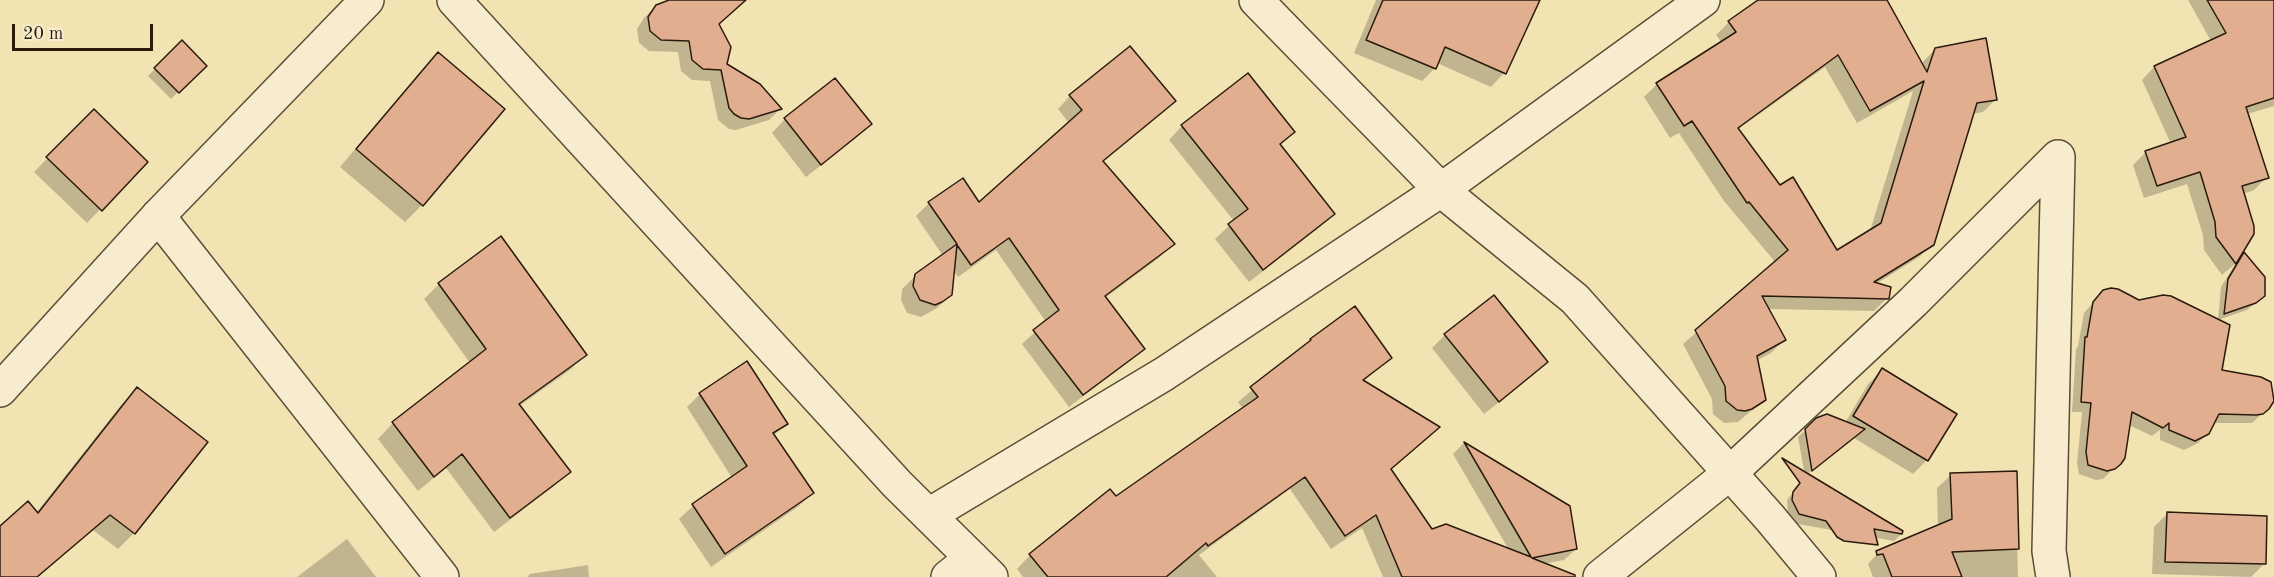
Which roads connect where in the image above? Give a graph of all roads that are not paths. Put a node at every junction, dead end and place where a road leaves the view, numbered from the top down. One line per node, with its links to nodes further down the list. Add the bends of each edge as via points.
1 (367, 0): 6 (street)
2 (454, 0): 9 (street)
3 (1256, 0): 5 (street)
4 (1703, 0): 5 (street)
5 (1442, 190): 8 (street, via 1575,299); 9 (street, via 1164,374)
6 (158, 216): 7 (street); 11 (street)
7 (0, 390)
8 (1730, 473): 12 (street); 13 (street); 14 (street, via 1912,302 2058,157 2049,551)
9 (929, 515): 10 (street)
10 (970, 571)
11 (442, 577)
12 (1600, 577)
13 (1819, 577)
14 (2053, 577)

